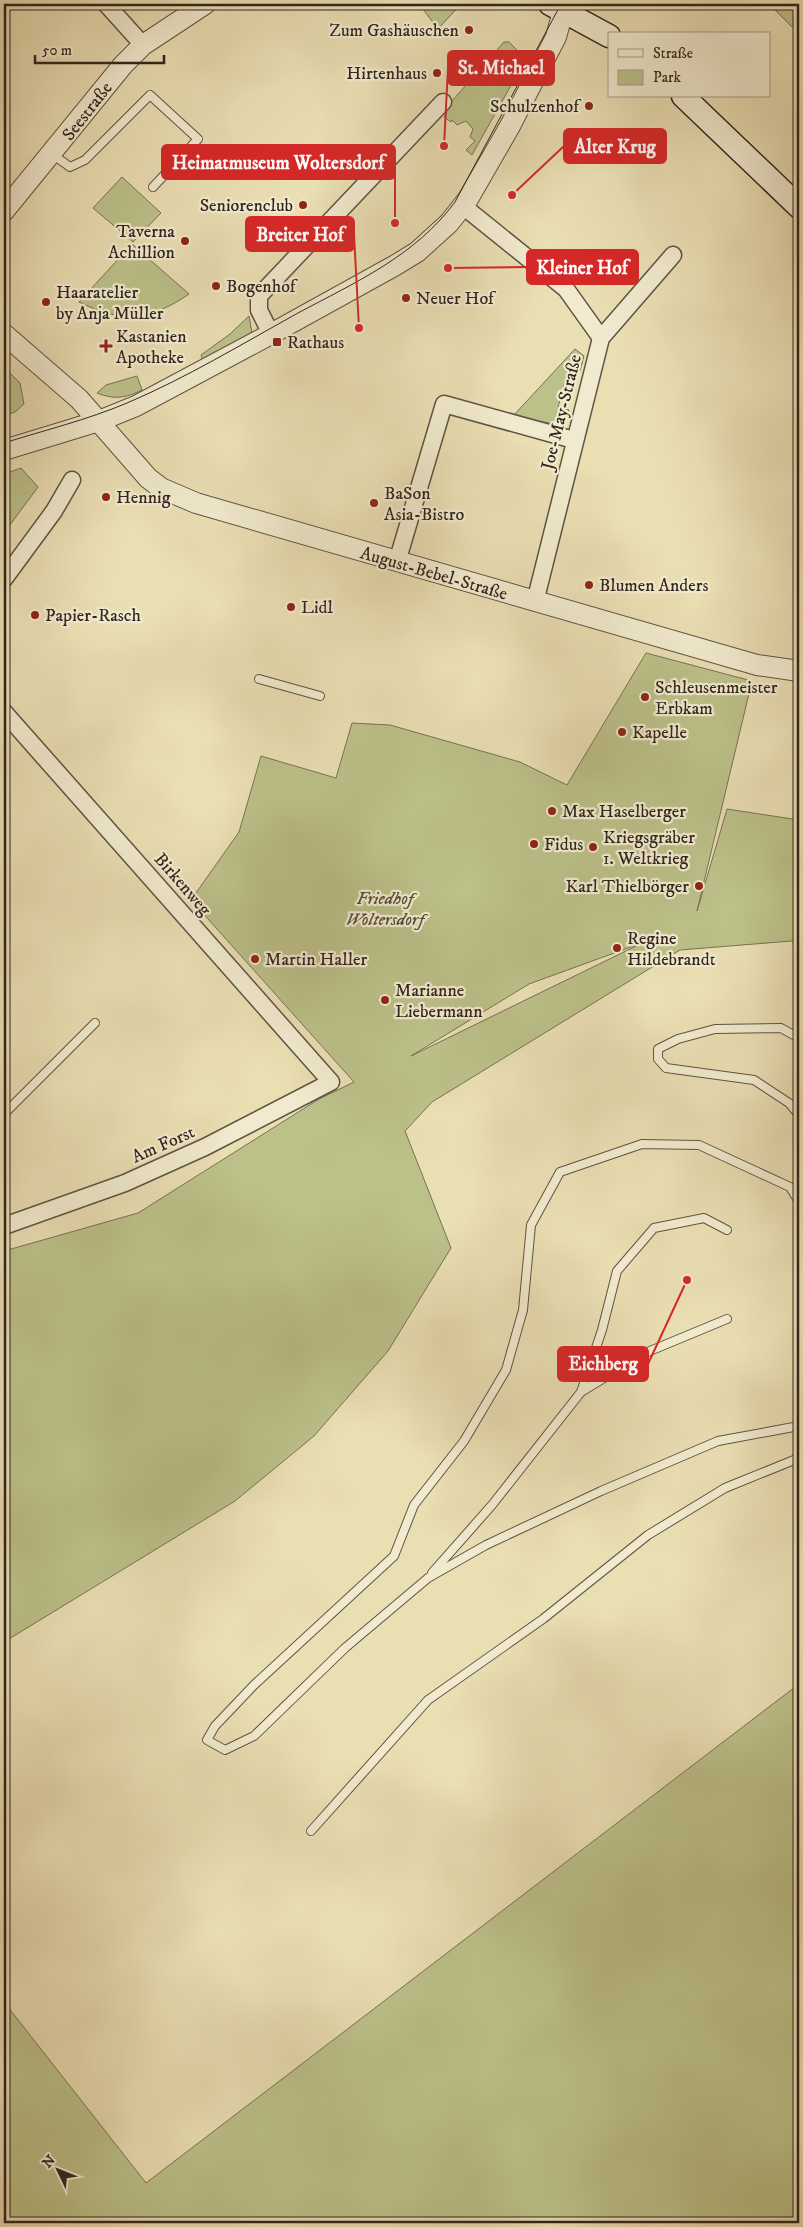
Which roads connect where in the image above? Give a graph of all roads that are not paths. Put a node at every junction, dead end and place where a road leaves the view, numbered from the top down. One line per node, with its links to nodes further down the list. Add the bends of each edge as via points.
1 (106, 4): 5 (street)
2 (205, 4): 5 (street, Seestraße)
3 (559, 6): 4 (main road); 10 (street, via 556,37)
4 (608, 35)
5 (143, 45): 8 (street, Seestraße, via 123,65)
6 (685, 98): 11 (main road)
7 (443, 102): 15 (street, via 259,296 259,310)
8 (52, 154): 9 (lane, via 70,167 85,160 150,95 198,139); 12 (street, Seestraße)
9 (153, 188)
10 (463, 206): 15 (street, via 443,229 408,258); 16 (street, via 566,289)
11 (799, 207)
12 (4, 212)
13 (673, 254): 16 (street, Joe-May-Straße)
14 (4, 334): 17 (street, August-Bebel-Straße, via 79,398)
15 (271, 334): 17 (street, via 168,390)
16 (601, 338): 18 (street, Joe-May-Straße)
17 (99, 421): 19 (street); 21 (street, August-Bebel-Straße, via 134,463 161,488 196,503)
18 (574, 440): 21 (street, via 444,404); 23 (street, Joe-May-Straße)
19 (4, 450)
20 (72, 480): 22 (street, via 54,511)
21 (397, 562): 23 (street, August-Bebel-Straße)
22 (4, 579)
23 (536, 602): 24 (street, August-Bebel-Straße, via 757,665)
24 (799, 671)
25 (258, 679): 26 (lane)
26 (320, 696)
27 (4, 712): 30 (street, Birkenweg)
28 (95, 1023): 31 (lane)
29 (799, 1038): 32 (lane, via 781,1028 715,1028 658,1049 658,1059 666,1068 754,1080 788,1102)
30 (331, 1082): 34 (street, Am Forst, via 205,1147 134,1179)
31 (4, 1114)
32 (799, 1116)
33 (799, 1202): 40 (lane, via 790,1187 699,1146 642,1144 560,1172 531,1225 523,1310 506,1370 464,1441 414,1505 394,1556 254,1685 215,1726 207,1740 225,1750 254,1736 345,1648)
34 (4, 1226)
35 (727, 1230): 37 (lane, via 704,1218 654,1228 618,1271)
36 (727, 1319): 37 (lane, via 644,1354)
37 (581, 1392): 40 (lane, via 492,1505)
38 (799, 1426): 40 (lane, via 718,1441 486,1545)
39 (799, 1458): 41 (lane, via 725,1488 648,1535 543,1619 428,1700)
40 (428, 1578)
41 (311, 1831)

